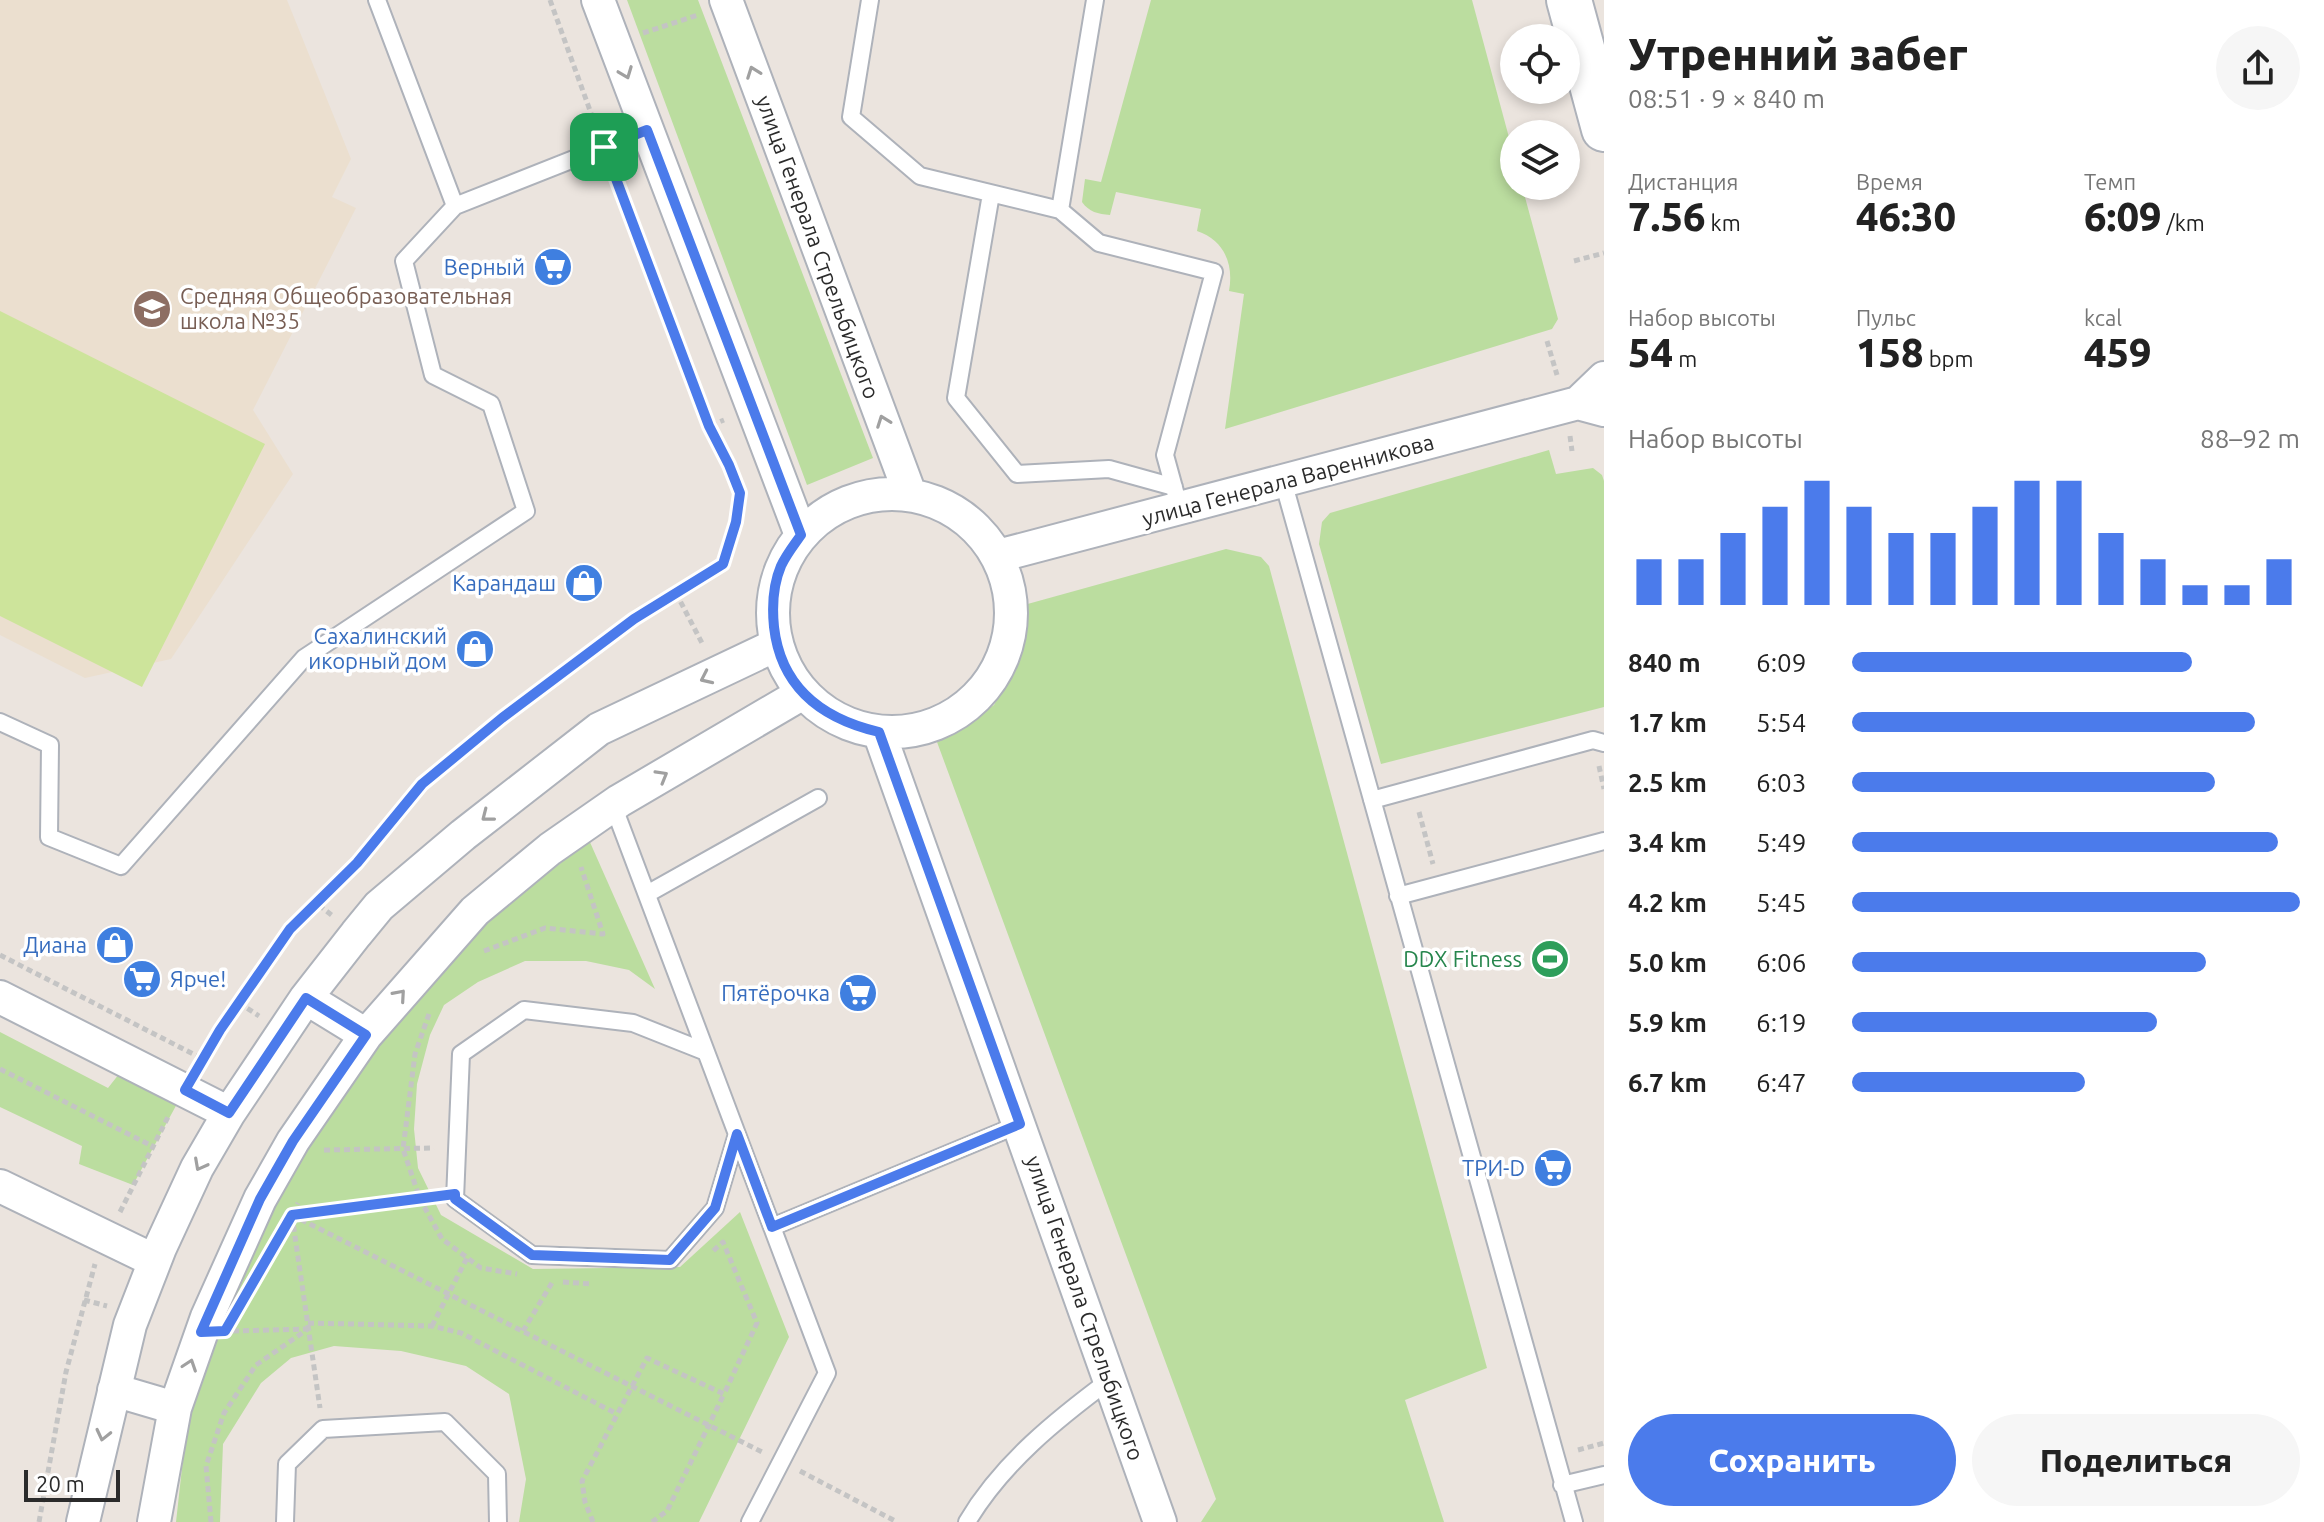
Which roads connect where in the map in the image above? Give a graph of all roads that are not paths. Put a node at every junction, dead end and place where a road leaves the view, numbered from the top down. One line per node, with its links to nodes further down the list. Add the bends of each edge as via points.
1 (377, 0): 10 (lane)
2 (598, 0): 8 (street, one-way to 8)
3 (870, 0): 9 (lane, via 851,117 920,176)
4 (1095, 0): 11 (lane)
5 (1569, 0): 7 (main road)
6 (727, 2): 15 (street, улица Генерала Стрельбицкого, one-way to 6)
7 (1604, 129)
8 (647, 130): 10 (lane); 17 (street)
9 (991, 194): 11 (lane); 16 (lane, via 956,398 1017,474 1109,469)
10 (455, 206): 21 (lane, via 404,261 433,375 491,404 526,511 304,658 121,866 49,837 50,745)
11 (1060, 210): 16 (lane, via 1099,243 1214,272 1165,455)
12 (1604, 378): 13 (street, улица Генерала Варенникова)
13 (1591, 406): 14 (street, улица Генерала Варенникова)
14 (1283, 481): 16 (street, улица Генерала Варенникова); 25 (lane)
15 (910, 494): 17 (street, via 879,493 848,501); 18 (street, via 946,505 976,526)
16 (1176, 498): 18 (street, улица Генерала Варенникова)
17 (801, 535): 19 (street, via 780,568 772,606)
18 (998, 556): 22 (street, via 1010,591 1012,628 1001,664 980,694 951,717 917,731)
19 (776, 645): 20 (street); 31 (street, one-way to 31, via 599,729 379,906)
20 (803, 693): 22 (street, via 851,726); 26 (street, one-way to 20)
21 (0, 722)
22 (879, 732): 35 (street, улица Генерала Стрельбицкого)
23 (1604, 743): 25 (lane, via 1593,740)
24 (818, 798): 28 (lane)
25 (1372, 800): 29 (lane)
26 (613, 805): 28 (lane); 32 (street, one-way to 26, via 475,911)
27 (1604, 841): 29 (lane)
28 (647, 894): 33 (lane)
29 (1398, 896): 44 (lane)
30 (0, 997): 34 (street)
31 (306, 998): 32 (street); 34 (street)
32 (366, 1035): 42 (street, one-way to 32, via 207,1317 260,1199)
33 (706, 1052): 36 (lane); 36 (lane, via 633,1023 524,1010 461,1054 455,1199 532,1255 670,1260 715,1208)
34 (229, 1113): 39 (street, one-way to 39, via 197,1168)
35 (1020, 1124): 38 (lane); 40 (street, улица Генерала Стрельбицкого)
36 (737, 1134): 38 (lane)
37 (0, 1186): 39 (street)
38 (772, 1227): 49 (lane, via 827,1373)
39 (155, 1261): 41 (street, via 130,1325)
40 (1111, 1379): 50 (lane, via 1060,1416); 51 (street, улица Генерала Стрельбицкого)
41 (114, 1390): 42 (street); 45 (street, one-way to 45)
42 (175, 1408): 46 (street)
43 (1604, 1475): 44 (lane)
44 (1562, 1485): 52 (lane)
45 (83, 1522)
46 (154, 1522)
47 (285, 1522): 48 (lane, via 287,1464 323,1429 445,1422 497,1474)
48 (498, 1522)
49 (750, 1522)
50 (967, 1522)
51 (1160, 1522)
52 (1574, 1522)

